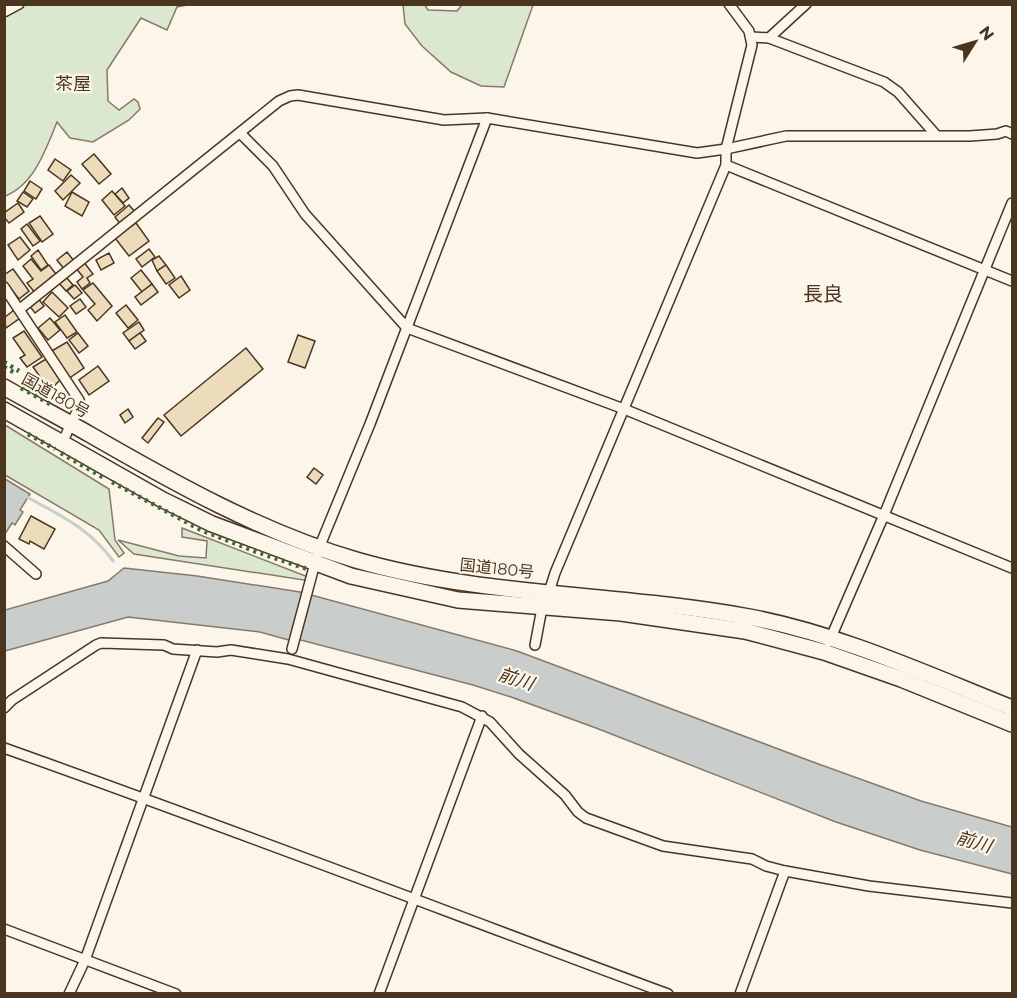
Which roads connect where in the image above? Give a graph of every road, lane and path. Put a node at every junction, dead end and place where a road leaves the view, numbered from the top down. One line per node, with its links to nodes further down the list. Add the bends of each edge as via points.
1 (19, 4): 4 (street)
2 (729, 4): 5 (street)
3 (806, 4): 6 (street)
4 (4, 12)
5 (752, 38): 6 (street); 11 (street)
6 (769, 38): 10 (street, via 884,82)
7 (487, 118): 8 (street, via 444,120 298,95 279,101); 11 (street, via 697,153); 18 (street)
8 (240, 133): 17 (street); 18 (street, via 273,166 305,214)
9 (1012, 134): 10 (street, via 1006,131)
10 (936, 135): 11 (street, via 786,136)
11 (726, 149): 12 (street)
12 (726, 165): 14 (street); 20 (street)
13 (1012, 204): 14 (street)
14 (985, 269): 15 (street); 24 (street)
15 (1012, 280)
16 (4, 287): 17 (street)
17 (20, 309): 22 (street, via 79,400)
18 (407, 328): 20 (street); 26 (street)
19 (4, 387): 22 (highway, 国道180号)
20 (624, 409): 24 (street); 30 (street)
21 (4, 410): 23 (highway)
22 (72, 424): 23 (street); 26 (highway, 国道180号, via 172,482 270,529)
23 (62, 443): 27 (highway, via 162,500)
24 (884, 515): 28 (street); 32 (street)
25 (4, 546): 29 (street)
26 (320, 548): 27 (street); 30 (highway, 国道180号, via 359,561 460,583)
27 (314, 564): 31 (highway, via 458,600); 34 (street)
28 (1012, 568)
29 (36, 574)
30 (549, 592): 31 (street); 32 (highway, 国道180号, via 751,617)
31 (542, 608): 33 (street); 36 (highway, via 621,613 745,631)
32 (831, 638): 36 (street); 38 (highway, 国道180号)
33 (535, 645)
34 (292, 647)
35 (196, 650): 37 (street, via 101,643); 39 (street, via 231,650 288,659); 42 (street)
36 (824, 652): 40 (highway)
37 (4, 708)
38 (1012, 708)
39 (482, 716): 43 (street, via 586,818 663,846 752,859); 44 (street)
40 (1012, 724)
41 (4, 748): 42 (street)
42 (143, 797): 44 (street); 47 (street)
43 (785, 871): 45 (street, via 869,886); 52 (street)
44 (413, 900): 50 (street); 51 (street)
45 (1012, 903)
46 (4, 929): 47 (street)
47 (85, 960): 48 (street); 49 (street)
48 (69, 993)
49 (176, 993)
50 (379, 993)
51 (668, 993)
52 (740, 993)

